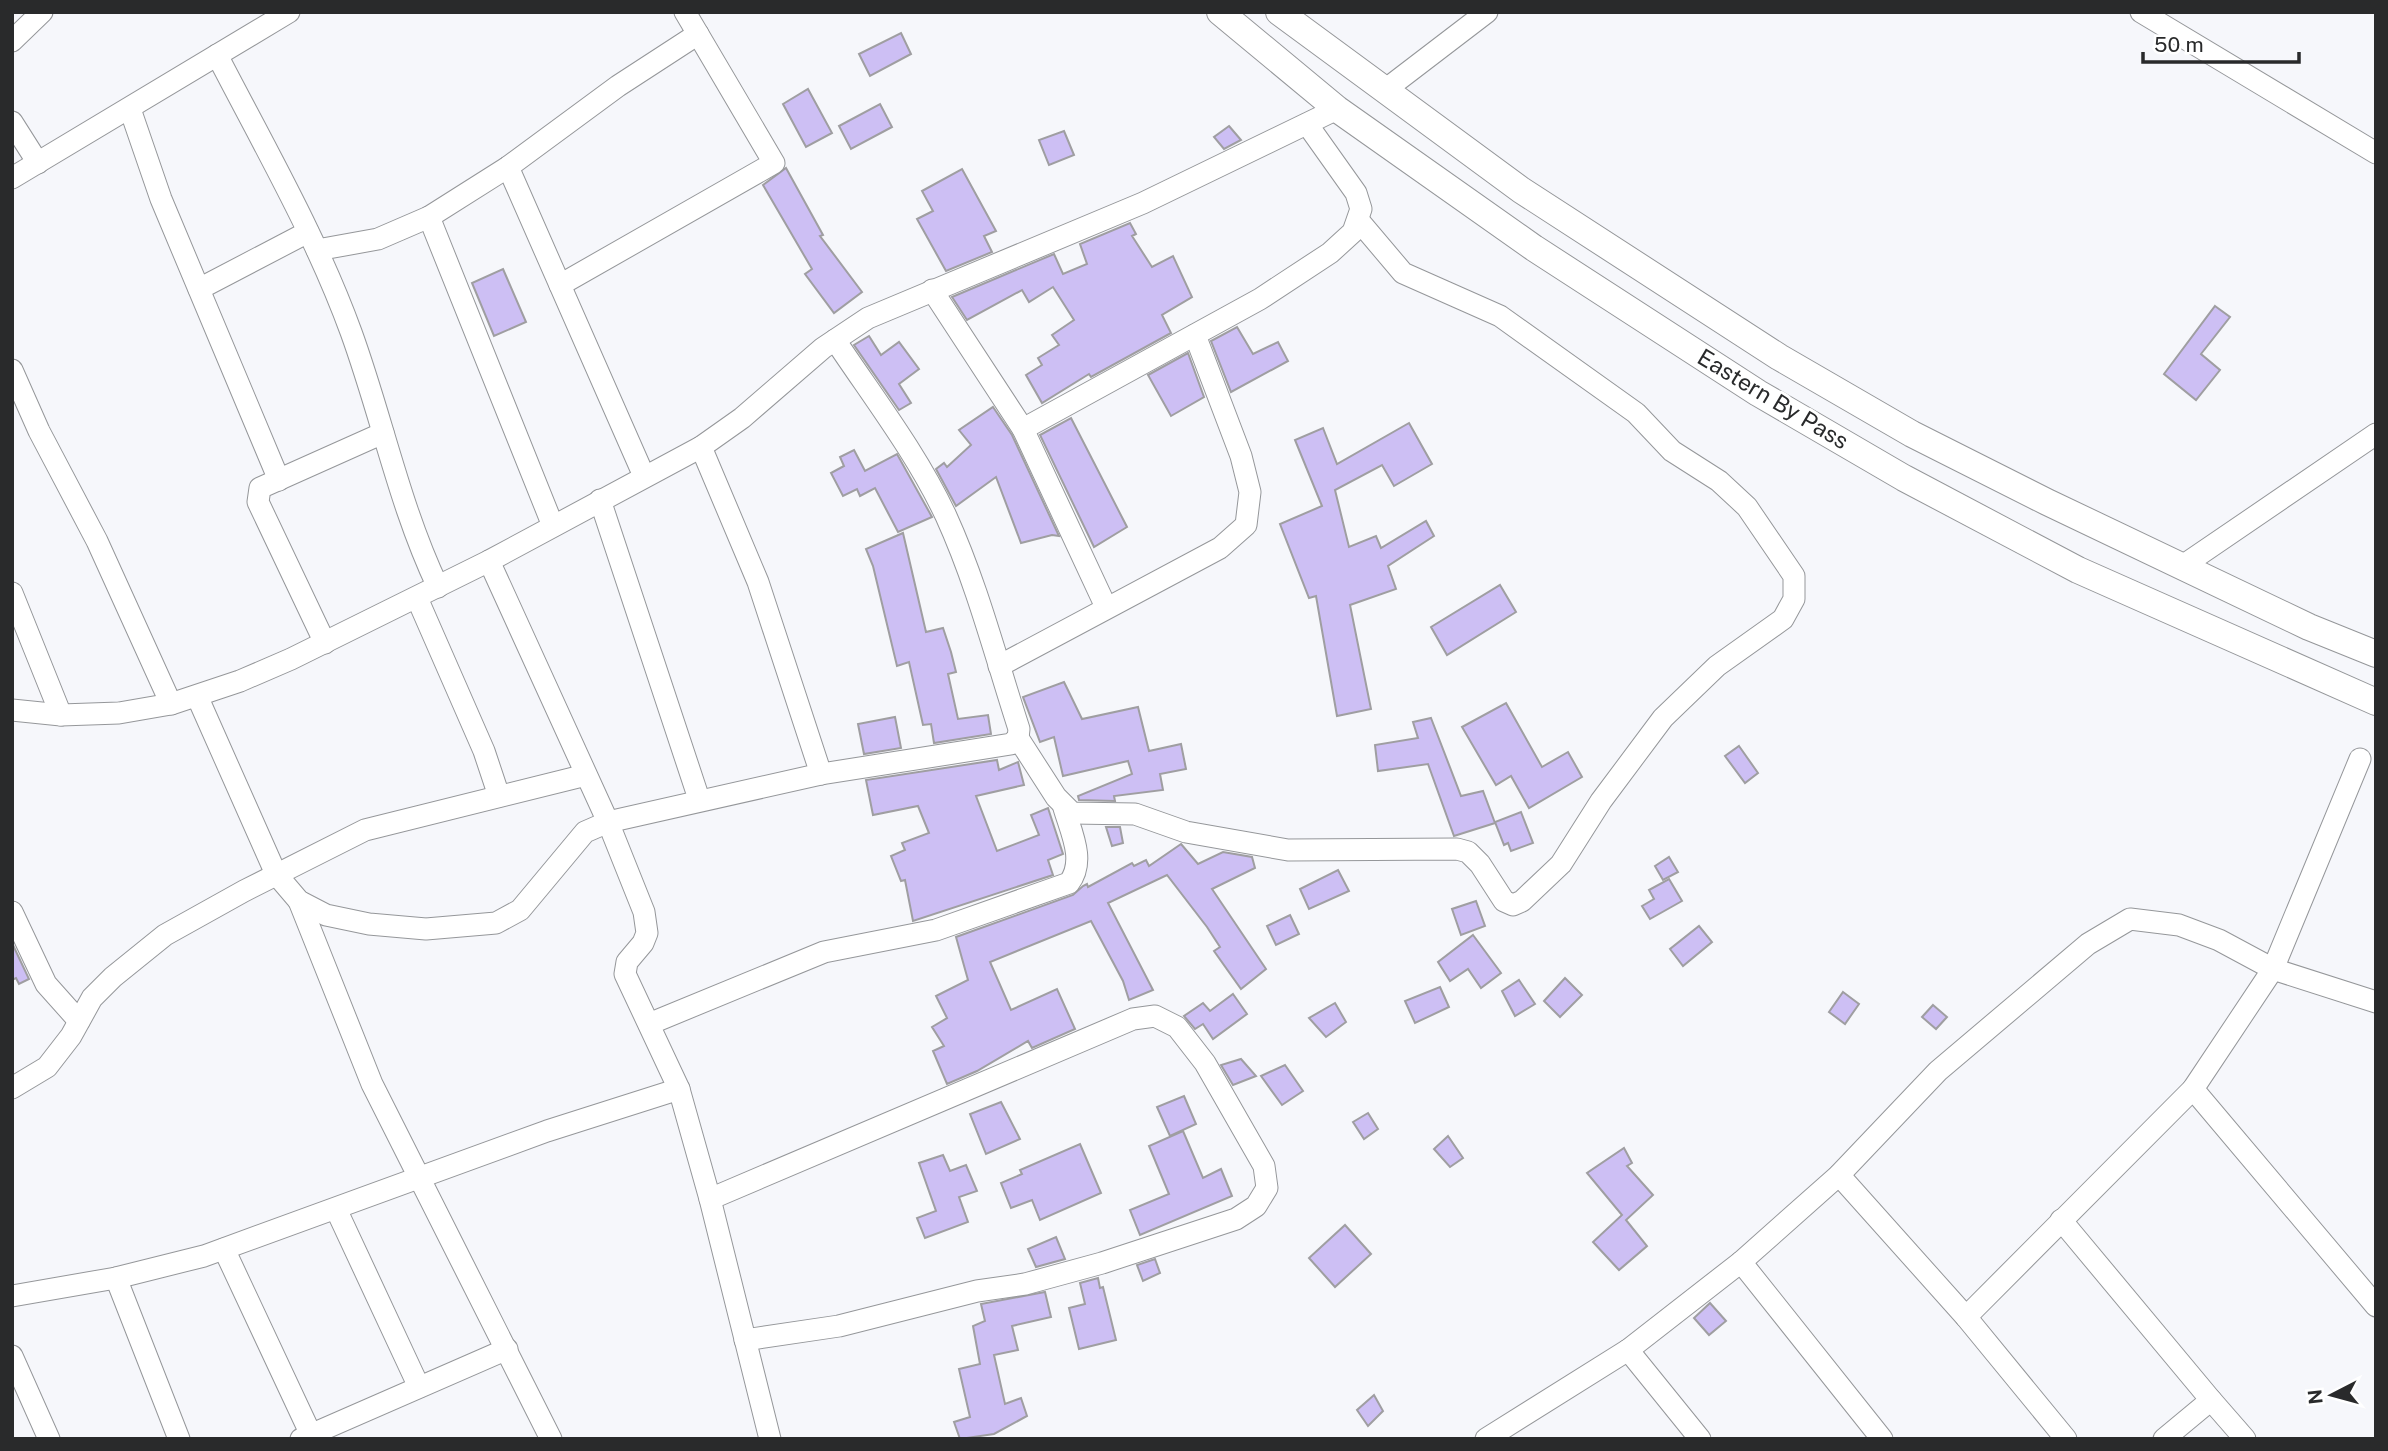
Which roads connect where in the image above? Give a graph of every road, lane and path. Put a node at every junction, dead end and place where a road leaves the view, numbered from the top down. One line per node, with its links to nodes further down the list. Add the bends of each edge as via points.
1 (42, 12): 9 (street)
2 (289, 12): 10 (street)
3 (685, 12): 8 (street)
4 (1220, 12): 13 (main road, Eastern By Pass)
5 (1279, 12): 11 (main road, Eastern By Pass)
6 (1487, 12): 11 (street)
7 (2141, 12): 16 (street)
8 (698, 34): 18 (street); 23 (street, via 774,163)
9 (12, 41)
10 (218, 55): 12 (street); 22 (street)
11 (1385, 90): 38 (main road, Eastern By Pass, via 1521,190 1779,357 1912,434)
12 (130, 109): 17 (street); 24 (street, via 161,200)
13 (1337, 109): 15 (street); 47 (main road, Eastern By Pass, via 1534,248 1758,393 1904,478 2078,570)
14 (12, 122): 17 (street)
15 (1307, 124): 21 (street, via 1356,193); 25 (street, via 1143,203)
16 (2376, 153)
17 (38, 163): 19 (street)
18 (508, 167): 20 (street); 23 (street)
19 (12, 178)
20 (429, 217): 22 (street, via 378,239); 36 (street)
21 (1359, 221): 26 (street, via 1330,253); 57 (street, via 1403,273 1524,331 1636,413 1672,451 1719,481 1747,507 1784,558 1794,576 1794,599 1783,619 1717,667 1662,718 1561,864 1513,905 1504,901 1468,852 1457,849 1288,850 1186,832 1135,814 1072,813)
22 (313, 241): 24 (street); 30 (street, via 350,329)
23 (560, 285): 33 (street)
24 (199, 289): 34 (street)
25 (932, 290): 27 (street, via 868,318); 29 (street)
26 (1195, 335): 29 (street); 42 (street, via 1241,456 1250,492 1246,524 1220,548)
27 (835, 340): 32 (street); 45 (street, via 921,468 946,516)
28 (12, 370): 48 (street)
29 (1023, 429): 42 (street)
30 (383, 433): 34 (street); 39 (street, via 415,538)
31 (2376, 433): 38 (street)
32 (701, 447): 33 (street); 53 (street, via 758,582)
33 (644, 477): 35 (street)
34 (279, 480): 43 (street, via 260,488 257,502)
35 (600, 500): 36 (street); 56 (street)
36 (553, 526): 37 (street)
37 (489, 561): 39 (street); 54 (street)
38 (2180, 567): 44 (main road, Eastern By Pass)
39 (438, 587): 41 (street)
40 (12, 593): 50 (street)
41 (417, 598): 43 (street); 55 (street)
42 (1106, 607): 45 (street)
43 (325, 643): 46 (street)
44 (2376, 654)
45 (999, 666): 51 (street)
46 (197, 695): 48 (street); 59 (street)
47 (2376, 702)
48 (171, 704): 50 (street, via 120,713)
49 (12, 710): 50 (street)
50 (61, 715)
51 (1018, 738): 53 (street, via 1011,744); 57 (street)
52 (2360, 759): 62 (street)
53 (821, 774): 56 (street)
54 (586, 775): 55 (street); 58 (street)
55 (499, 796): 59 (street, via 365,830)
56 (699, 800): 58 (street)
57 (1064, 808): 65 (street, via 1078,858 1076,874 1069,883 936,930 824,952)
58 (608, 822): 60 (street, via 586,832 520,910 496,923 426,929 369,924 326,915); 65 (street, via 647,923 643,943 627,962 625,974)
59 (276, 874): 60 (street); 64 (street, via 165,935 92,998)
60 (299, 901): 70 (street, via 372,1084)
61 (14, 921): 64 (street, via 46,984)
62 (2273, 969): 63 (street); 68 (street); 69 (street, via 2179,925 2130,919 2088,944 1938,1071)
63 (2376, 1002)
64 (79, 1021): 66 (street, via 47,1067)
65 (649, 1024): 67 (street)
66 (12, 1088)
67 (679, 1089): 70 (street); 71 (street)
68 (2193, 1089): 73 (street); 78 (street)
69 (1839, 1175): 75 (street); 79 (street)
70 (419, 1179): 72 (street); 81 (street)
71 (710, 1199): 80 (street); 80 (street, via 1133,1019 1155,1016 1177,1027 1205,1063 1264,1166 1267,1188 1256,1206 1236,1219 1025,1284 977,1291 838,1326)
72 (336, 1209): 74 (street); 84 (street)
73 (2061, 1220): 79 (street); 85 (street)
74 (224, 1249): 76 (street); 86 (street)
75 (1741, 1262): 82 (street); 93 (street)
76 (116, 1278): 77 (street); 88 (street)
77 (12, 1296)
78 (2376, 1306)
79 (1966, 1317): 94 (street)
80 (745, 1340): 90 (street)
81 (507, 1349): 84 (street); 89 (street)
82 (1628, 1350): 91 (street); 92 (street)
83 (12, 1356): 87 (street)
84 (419, 1387): 86 (street)
85 (2211, 1400): 95 (street); 96 (street)
86 (309, 1437)
87 (49, 1439)
88 (179, 1439)
89 (551, 1439)
90 (770, 1439)
91 (1486, 1439)
92 (1700, 1439)
93 (1882, 1439)
94 (2066, 1439)
95 (2164, 1439)
96 (2245, 1439)

